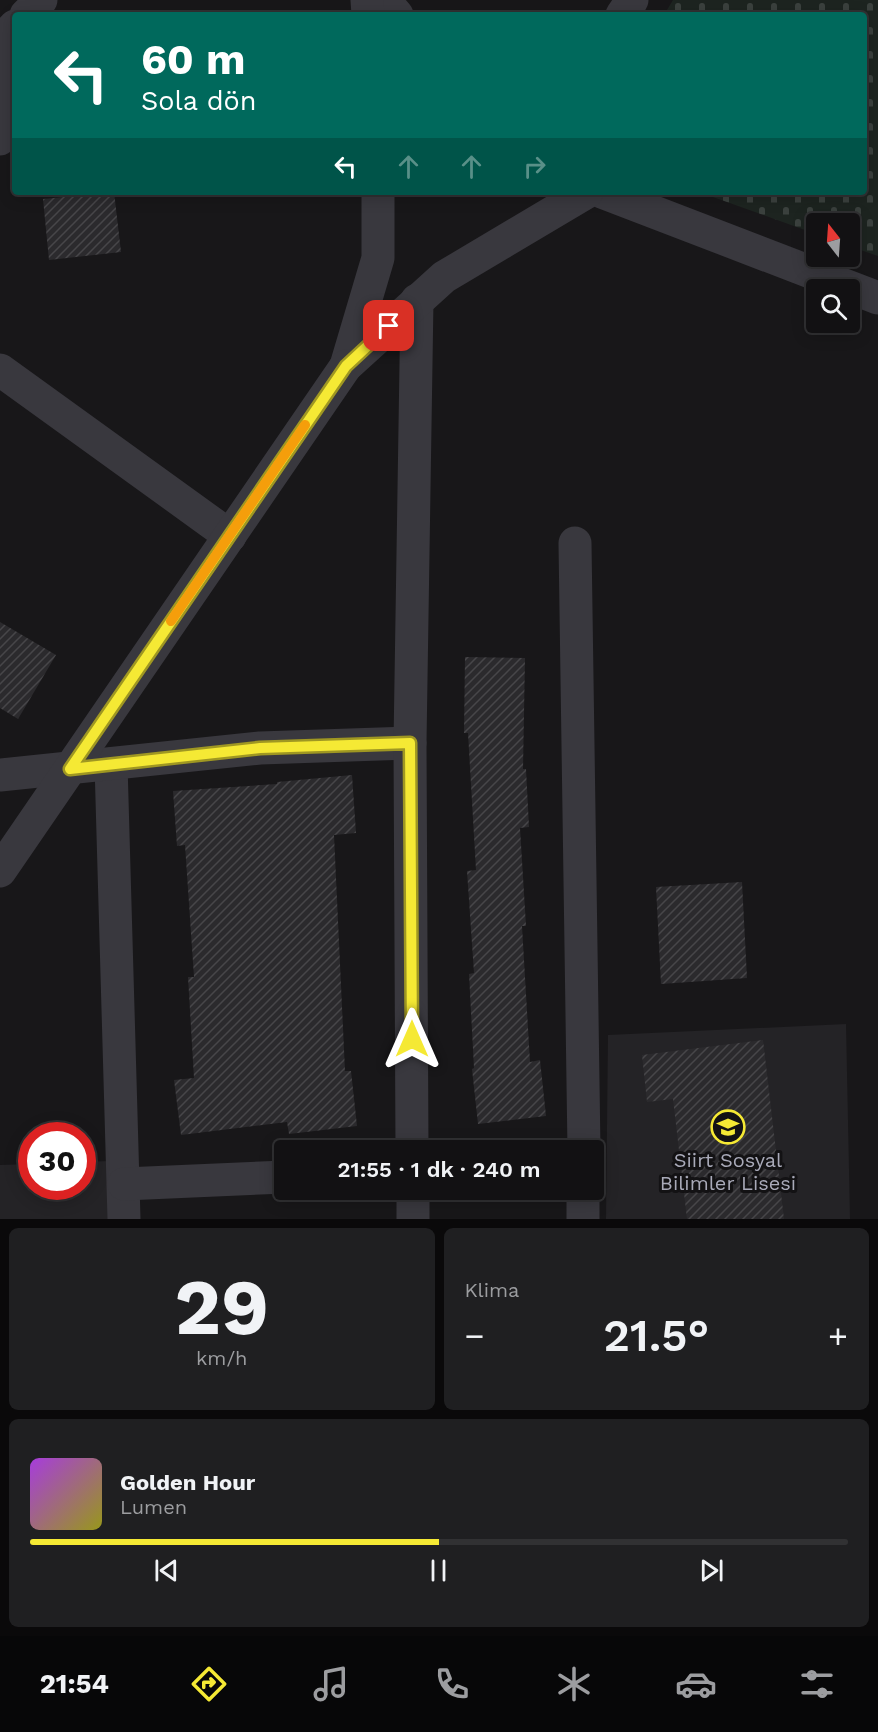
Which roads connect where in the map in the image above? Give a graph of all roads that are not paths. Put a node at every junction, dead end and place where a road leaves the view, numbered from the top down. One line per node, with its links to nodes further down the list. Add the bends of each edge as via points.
1 (42, 0): 3 (street)
2 (384, 0): 4 (street)
3 (29, 12)
4 (394, 12)
5 (12, 29): 6 (street)
6 (3, 65): 7 (street)
7 (0, 139)
8 (378, 195): 13 (street, via 378,258)
9 (582, 195): 12 (street, via 444,277)
10 (610, 195): 11 (street)
11 (878, 298)
12 (417, 300): 13 (street); 17 (street)
13 (346, 366): 15 (street)
14 (0, 370): 15 (street)
15 (230, 536): 19 (street)
16 (575, 543): 23 (street)
17 (410, 743): 18 (street, via 260,748); 22 (street)
18 (111, 764): 19 (street); 25 (street)
19 (70, 769): 20 (street); 21 (street)
20 (0, 775)
21 (0, 871)
22 (412, 1140)
23 (584, 1140)
24 (274, 1177): 25 (street)
25 (124, 1184): 28 (street)
26 (413, 1200): 29 (street)
27 (583, 1200): 30 (street)
28 (124, 1219)
29 (413, 1219)
30 (583, 1219)

